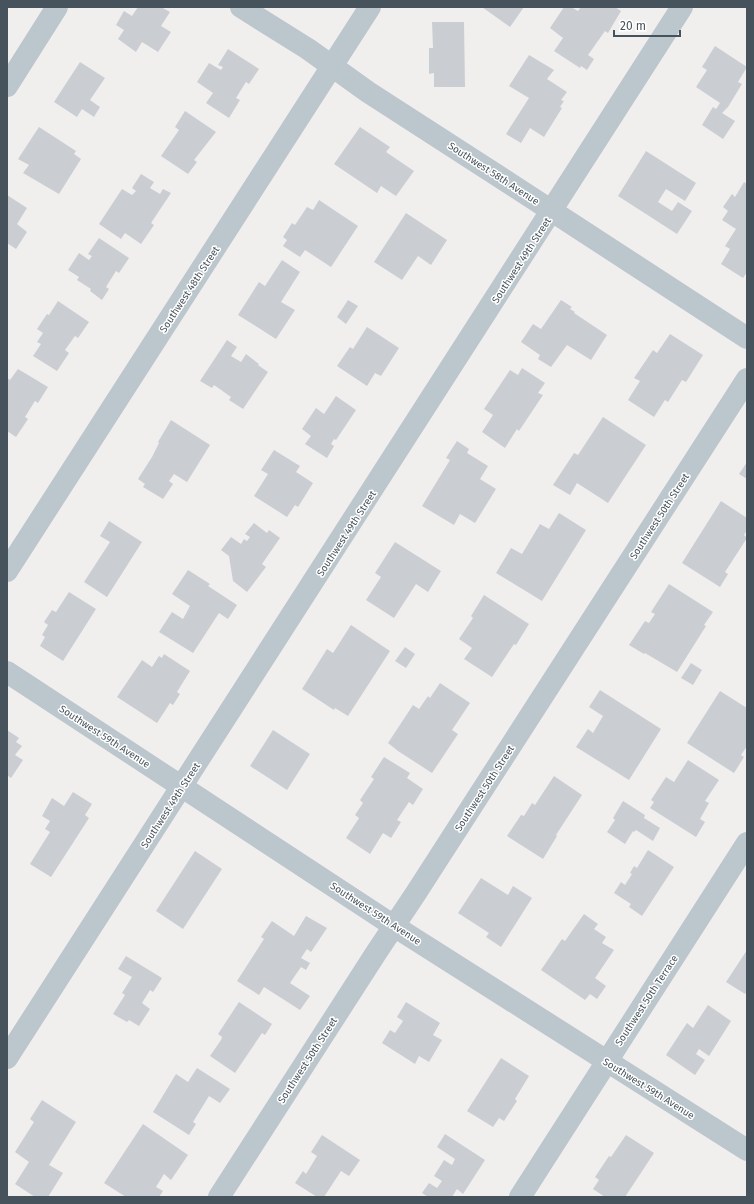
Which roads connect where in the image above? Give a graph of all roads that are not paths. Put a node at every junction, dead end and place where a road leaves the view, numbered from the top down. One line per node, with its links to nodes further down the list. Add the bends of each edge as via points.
1 (57, 7): 6 (street)
2 (241, 7): 5 (street, Southwest 58th Avenue)
3 (370, 7): 5 (street, Southwest 48th Street)
4 (682, 7): 7 (street, Southwest 49th Street)
5 (332, 67): 7 (street, Southwest 58th Avenue); 10 (street, Southwest 48th Street)
6 (7, 86)
7 (552, 211): 8 (street, Southwest 58th Avenue); 12 (street, Southwest 49th Street)
8 (747, 338)
9 (747, 378): 14 (street, Southwest 50th Street)
10 (7, 571)
11 (7, 672): 12 (street, Southwest 59th Avenue)
12 (182, 786): 14 (street, Southwest 59th Avenue); 15 (street, Southwest 49th Street)
13 (747, 843): 16 (street, Southwest 50th Terrace)
14 (394, 926): 16 (street, Southwest 59th Avenue); 18 (street, Southwest 50th Street)
15 (7, 1058)
16 (607, 1062): 17 (street, Southwest 59th Avenue); 19 (street, Southwest 50th Terrace)
17 (747, 1150)
18 (219, 1197)
19 (520, 1197)

